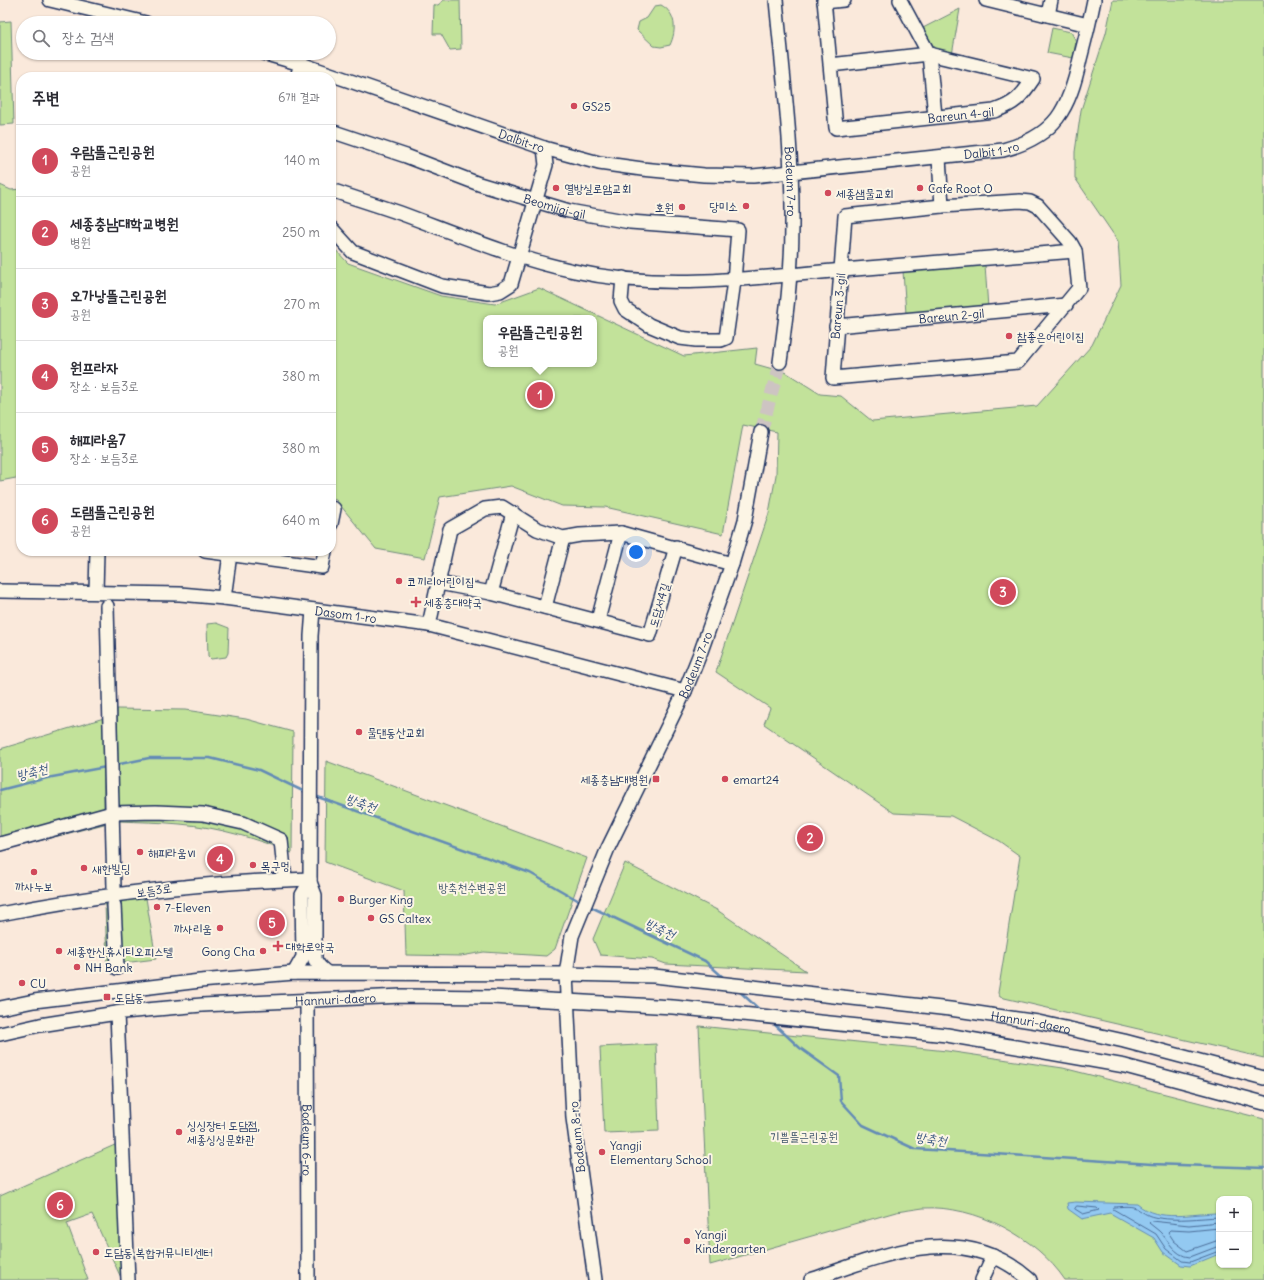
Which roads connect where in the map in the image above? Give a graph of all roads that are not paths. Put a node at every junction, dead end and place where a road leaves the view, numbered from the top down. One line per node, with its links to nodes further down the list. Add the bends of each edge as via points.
1 (50, 0): 10 (street)
2 (776, 0): 23 (street, Bodeum 7-ro)
3 (844, 0): 8 (street)
4 (900, 0): 12 (street)
5 (986, 0): 9 (street)
6 (1051, 0): 9 (street)
7 (1094, 0): 11 (street, Dalbit 1-ro)
8 (824, 1): 15 (street, Bareun 4-gil)
9 (1048, 15): 11 (street)
10 (117, 16)
11 (1088, 25): 22 (street, Dalbit 1-ro, via 1074,89 1066,107 1053,124 1042,133 1015,147)
12 (929, 54): 15 (street); 19 (street); 19 (street, Bareun 4-gil, via 1033,79 1021,97 1008,106 994,111)
13 (287, 60): 14 (street, Dalbit-ro)
14 (301, 64): 16 (street); 17 (street, Dalbit-ro)
15 (830, 65): 19 (street, Bareun 4-gil, via 836,128)
16 (299, 72)
17 (324, 72)
18 (336, 76): 21 (street, Dalbit-ro)
19 (935, 116)
20 (336, 133): 25 (street, Beomjigi-gil)
21 (544, 148): 23 (street, Dalbit-ro, via 599,163 650,170 739,176); 25 (street, via 546,165)
22 (939, 158): 23 (street, Dalbit 1-ro); 26 (street)
23 (791, 173): 31 (street, Bodeum 7-ro)
24 (336, 195): 29 (street, via 399,212 471,241)
25 (535, 202): 29 (street); 33 (street, Beomjigi-gil, via 630,222 738,230)
26 (942, 206): 28 (street, Bareun 3-gil, via 1030,202 1038,206); 30 (street, Bareun 3-gil, via 845,216)
27 (336, 233): 29 (street, via 353,252 442,286 489,293 500,291 512,284)
28 (1073, 247): 30 (street); 34 (street, via 1079,288)
29 (519, 256): 32 (street, via 574,271)
30 (842, 270): 31 (street); 35 (street, Bareun 3-gil)
31 (790, 276): 33 (street); 36 (street, Bodeum 7-ro)
32 (623, 278): 33 (street, via 676,283); 33 (street, Beomjigi-gil, via 621,301 625,309 649,325 671,335 696,340 726,338)
33 (734, 281)
34 (1066, 305): 35 (street, Bareun 2-gil); 35 (street, Bareun 3-gil, via 1018,362 833,378)
35 (836, 326)
36 (780, 362)
37 (761, 432): 46 (street, Bodeum 7-ro, via 745,520)
38 (512, 513): 40 (street, via 537,529); 47 (street, via 502,507 485,509 450,529); 50 (street)
39 (621, 533): 40 (street); 41 (street); 55 (street)
40 (563, 538): 53 (street)
41 (676, 547): 46 (street); 55 (street, 도담서4길, via 650,635)
42 (97, 556): 49 (street)
43 (230, 556): 51 (street)
44 (244, 556): 45 (street, via 322,567)
45 (324, 556)
46 (732, 564): 57 (street, Bodeum 7-ro)
47 (439, 582): 50 (street, 도담서4길); 56 (street)
48 (0, 591): 49 (street, Dasom 1-ro)
49 (96, 592): 51 (street, Dasom 1-ro, via 162,593)
50 (492, 593): 53 (street, 도담서4길)
51 (224, 598): 54 (street, Dasom 1-ro)
52 (107, 606): 58 (street)
53 (546, 607): 55 (street, 도담서4길)
54 (313, 610): 56 (street, Dasom 1-ro); 61 (street)
55 (598, 620)
56 (429, 625): 57 (street, Dasom 1-ro)
57 (684, 691): 68 (street, Bodeum 7-ro, via 591,885 572,936)
58 (112, 813): 59 (street); 60 (street, via 204,814 243,823 281,840); 62 (street)
59 (0, 844)
60 (285, 879): 61 (street, 보듬3로); 64 (street, 보듬3로, via 168,888)
61 (310, 880): 66 (street, via 315,895 315,960); 67 (street, via 302,895 302,956)
62 (114, 888)
63 (114, 905): 65 (street)
64 (0, 914)
65 (117, 968)
66 (327, 973): 67 (street, Hannuri-daero); 68 (street, Hannuri-daero)
67 (294, 974): 71 (street, Hannuri-daero, via 200,981 34,1001)
68 (566, 974): 69 (street); 74 (street, Hannuri-daero, via 654,976 950,1009 1038,1022 1124,1041)
69 (567, 997): 70 (street, Hannuri-daero, via 402,996); 75 (street, Hannuri-daero, via 947,1035 1125,1066); 80 (street, Bodeum 8-ro, via 573,1118)
70 (307, 1000): 72 (street, Hannuri-daero, via 202,1005); 79 (street, Bodeum 6-ro)
71 (0, 1008)
72 (117, 1013): 73 (street, Hannuri-daero); 78 (street)
73 (0, 1034)
74 (1264, 1078)
75 (1261, 1103)
76 (993, 1256): 77 (street, via 978,1250 956,1247 924,1247); 82 (street); 83 (street)
77 (845, 1275): 81 (street)
78 (128, 1280)
79 (308, 1280)
80 (595, 1280)
81 (811, 1280)
82 (982, 1280)
83 (1030, 1280)

